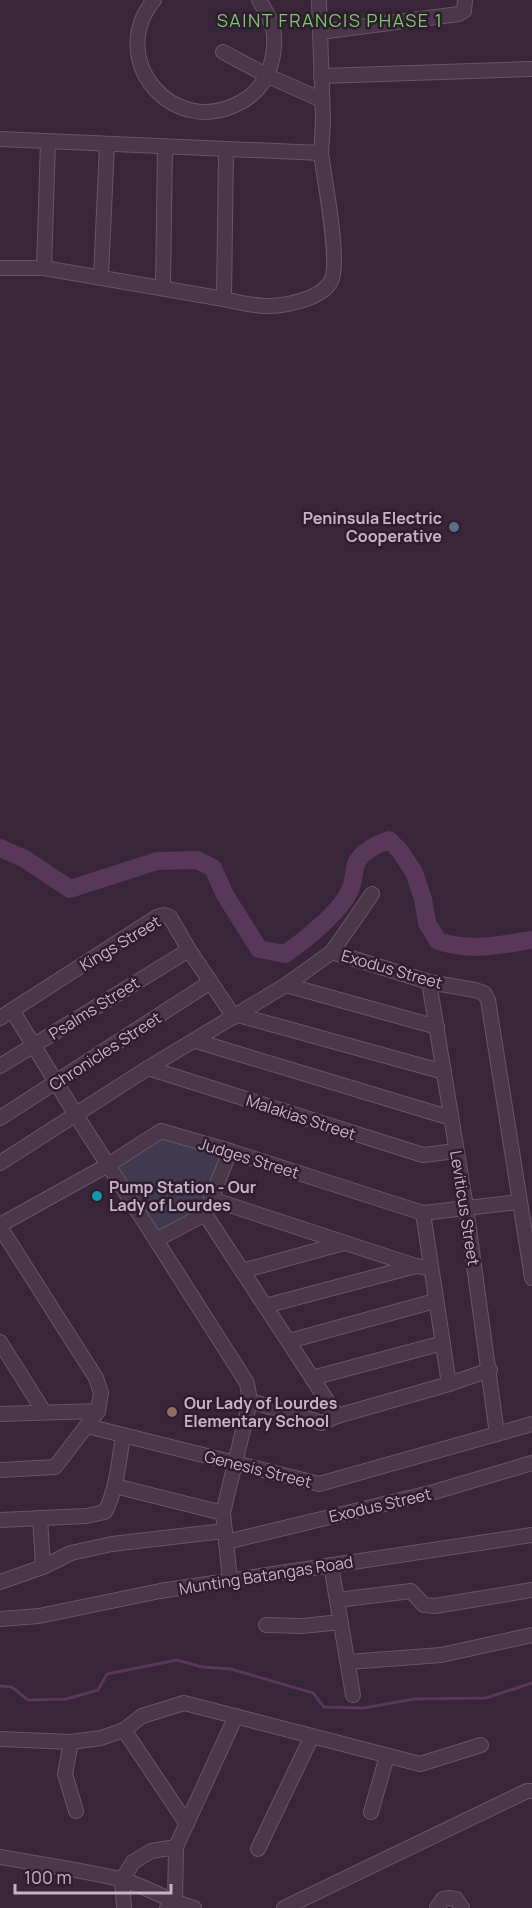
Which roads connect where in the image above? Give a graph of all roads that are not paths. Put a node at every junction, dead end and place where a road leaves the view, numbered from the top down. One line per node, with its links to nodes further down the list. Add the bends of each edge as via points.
1 (154, 0): 8 (street, via 145,11 137,37 139,62 151,87 172,105 199,113 227,110 252,96)
2 (259, 0): 8 (street, via 271,18 276,46)
3 (319, 0): 5 (street)
4 (465, 0): 5 (street, via 464,11 459,14)
5 (320, 32): 9 (street)
6 (223, 52): 8 (street)
7 (532, 69): 9 (street)
8 (268, 76): 10 (street)
9 (321, 76): 10 (street)
10 (322, 100): 16 (street)
11 (0, 139): 12 (street)
12 (48, 142): 13 (street); 18 (street)
13 (107, 144): 14 (street); 19 (street)
14 (165, 147): 15 (street); 20 (street)
15 (226, 150): 16 (street); 21 (street)
16 (321, 153): 21 (street, via 333,249 332,280 323,291 291,305 260,307)
17 (0, 268): 18 (street)
18 (44, 268): 19 (street)
19 (101, 277): 20 (street)
20 (163, 287): 21 (street)
21 (224, 299)
22 (372, 894): 24 (street)
23 (189, 950): 26 (street, Kings Street); 28 (street, Kings Street, via 170,917 157,917); 32 (street, Psalms Street)
24 (332, 952): 25 (street, Exodus Street); 27 (street, Exodus Street)
25 (429, 982): 30 (street, Leviticus Street); 45 (street, Exodus Street, via 475,990 484,993 488,1000)
26 (209, 983): 29 (street, Kings Street); 36 (street, Chronicles Street)
27 (286, 985): 29 (street, Exodus Street); 30 (street)
28 (6, 1014): 32 (street)
29 (236, 1016): 31 (street, Exodus Street); 35 (street)
30 (437, 1027): 35 (street, Leviticus Street)
31 (196, 1041): 34 (street, Exodus Street); 39 (street)
32 (34, 1046): 33 (street, Psalms Street); 36 (street)
33 (0, 1066)
34 (148, 1068): 37 (street, Exodus Street); 41 (street, Malakias Street, via 423,1155)
35 (444, 1072): 39 (street, Leviticus Street)
36 (56, 1082): 37 (street); 38 (street, Chronicles Street)
37 (76, 1115): 42 (street, Exodus Street); 43 (street)
38 (0, 1118)
39 (451, 1118): 41 (street, Leviticus Street)
40 (230, 1150): 43 (street, Judges Street, via 161,1131); 44 (street); 47 (street, Judges Street)
41 (456, 1151): 46 (street, Leviticus Street)
42 (0, 1163)
43 (108, 1165): 49 (street, Judges Street); 50 (street)
44 (211, 1199): 48 (street); 51 (street)
45 (519, 1202): 46 (street, Judges Street); 54 (street, Exodus Street)
46 (466, 1207): 47 (street, Judges Street); 60 (street, Leviticus Street)
47 (423, 1213): 52 (street)
48 (205, 1214): 50 (street); 53 (street)
49 (0, 1226): 64 (street, via 96,1378 101,1393)
50 (156, 1240): 63 (street, via 247,1383)
51 (344, 1243): 52 (street); 53 (street)
52 (423, 1267): 55 (street); 56 (street)
53 (242, 1271): 56 (street)
54 (532, 1278)
55 (435, 1302): 57 (street); 59 (street)
56 (265, 1306): 57 (street)
57 (288, 1341): 61 (street)
58 (0, 1342): 65 (street)
59 (443, 1343): 61 (street); 62 (street)
60 (490, 1370): 62 (street); 70 (street, Leviticus Street)
61 (312, 1378): 67 (street)
62 (449, 1384): 67 (street)
63 (250, 1401): 67 (street, via 322,1423); 72 (street)
64 (98, 1411): 65 (street); 69 (street)
65 (44, 1412): 66 (street)
66 (0, 1414)
67 (337, 1416)
68 (532, 1424): 70 (street, Genesis Street)
69 (87, 1426): 71 (street, Genesis Street); 74 (street, via 55,1467)
70 (497, 1434): 72 (street, Genesis Street, via 319,1484)
71 (123, 1435): 72 (street, Genesis Street); 75 (street)
72 (234, 1463): 76 (street)
73 (532, 1463): 80 (street, Exodus Street, via 434,1492)
74 (0, 1470)
75 (115, 1486): 76 (street); 77 (street, via 105,1512)
76 (223, 1513): 80 (street)
77 (40, 1518): 78 (street); 82 (street)
78 (0, 1520)
79 (532, 1535): 81 (street, Munting Batangas Road)
80 (225, 1536): 82 (street, Exodus Street, via 112,1544 70,1553); 83 (street)
81 (331, 1565): 83 (street, Munting Batangas Road); 86 (street)
82 (43, 1567): 84 (street, Exodus Street)
83 (230, 1580): 87 (street, Munting Batangas Road, via 39,1616)
84 (0, 1582)
85 (532, 1590): 86 (street, via 435,1606 424,1605 411,1591)
86 (337, 1600): 88 (street)
87 (0, 1619)
88 (341, 1622): 89 (street); 91 (street)
89 (266, 1625)
90 (532, 1635): 91 (street, via 441,1655)
91 (348, 1662): 92 (street)
92 (353, 1695)
93 (236, 1716): 94 (street, via 184,1703 142,1716); 95 (street); 103 (street)
94 (124, 1730): 97 (street); 103 (street)
95 (312, 1737): 99 (street); 105 (street)
96 (0, 1738): 97 (street)
97 (71, 1742): 101 (street, via 65,1774)
98 (481, 1745): 99 (street, via 420,1764)
99 (387, 1756): 102 (street)
100 (532, 1791): 111 (street)
101 (76, 1811)
102 (371, 1812)
103 (187, 1824): 104 (street)
104 (176, 1847): 107 (street, via 152,1851 134,1863); 108 (street)
105 (258, 1849)
106 (0, 1857): 107 (street)
107 (122, 1880): 108 (street, via 146,1888); 109 (street)
108 (171, 1906): 110 (street)
109 (124, 1908)
110 (194, 1908)
111 (284, 1908)
112 (437, 1908): 113 (street, via 442,1899 449,1898 456,1899)
113 (462, 1908)

